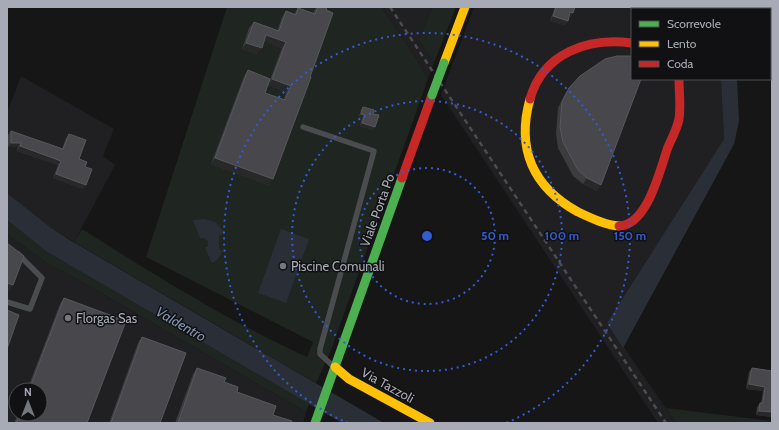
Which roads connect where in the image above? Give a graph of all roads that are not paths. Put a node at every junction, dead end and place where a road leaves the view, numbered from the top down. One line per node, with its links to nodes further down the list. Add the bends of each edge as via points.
1 (465, 7): 7 (street, Viale Porta Po, bridge)
2 (631, 42): 3 (street, via 597,40 578,46 560,56 545,69 535,85 526,106 528,156 538,179 556,200 595,220 616,226 627,224 638,215 651,193 679,119)
3 (679, 80)
4 (303, 127): 7 (lane, via 374,151 320,349 320,354)
5 (12, 248): 6 (lane, via 42,278 30,308)
6 (7, 302)
7 (335, 367): 8 (street, Viale Porta Po); 9 (street, Via Tazzoli, via 349,379)
8 (315, 421)
9 (430, 423)

